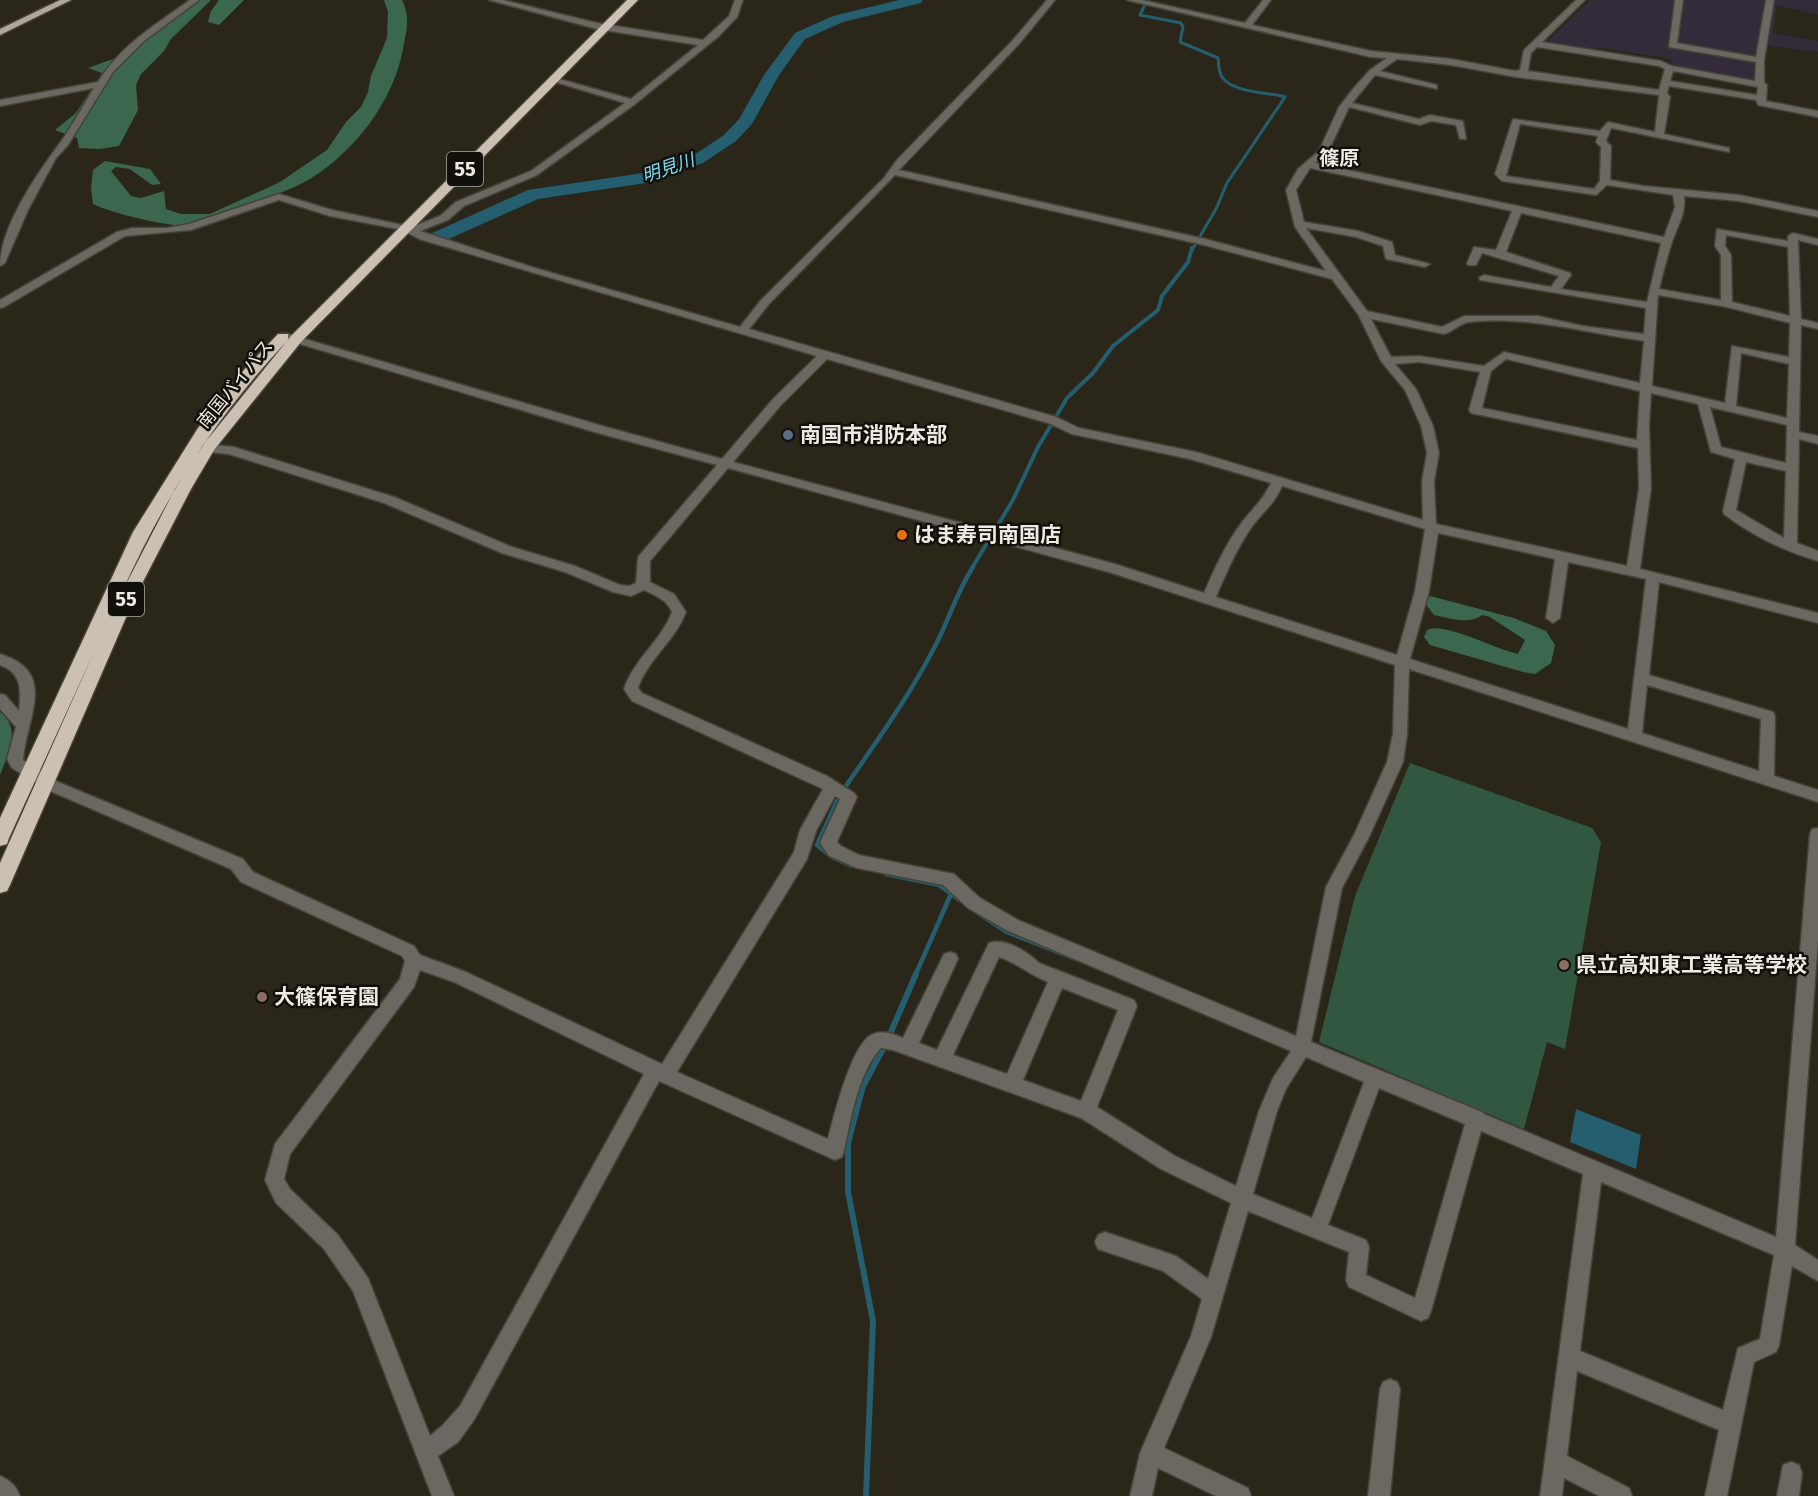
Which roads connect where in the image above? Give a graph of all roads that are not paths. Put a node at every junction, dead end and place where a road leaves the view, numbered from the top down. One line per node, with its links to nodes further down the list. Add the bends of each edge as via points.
1 (68, 0): 15 (main road)
2 (195, 0): 24 (street, via 141,39)
3 (493, 0): 13 (street)
4 (623, 0): 13 (highway, 南国バイパス / 55)
5 (633, 0): 13 (highway, 南国バイパス / 55)
6 (739, 0): 16 (street, via 733,17)
7 (1052, 0): 38 (street)
8 (1131, 0): 14 (street)
9 (1267, 0): 14 (street)
10 (1581, 0): 17 (street)
11 (1677, 0): 19 (street, via 1672,45)
12 (1770, 0): 19 (street)
13 (601, 26): 16 (street); 23 (highway, 南国バイパス / 55); 44 (highway, 南国バイパス / 55)
14 (1246, 26): 18 (street)
15 (0, 32)
16 (704, 43): 29 (street)
17 (1536, 44): 20 (street); 22 (street, via 1527,52)
18 (1393, 57): 21 (street); 22 (street, via 1442,60)
19 (1760, 60): 25 (street)
20 (1670, 68): 25 (street); 27 (street)
21 (1373, 72): 26 (street); 31 (street)
22 (1521, 73): 27 (street)
23 (555, 79): 29 (street); 44 (highway, 南国バイパス / 55)
24 (100, 84): 30 (street); 49 (street, via 63,146 52,157)
25 (1759, 84): 28 (street, via 1763,85)
26 (1434, 87)
27 (1663, 88): 28 (street); 34 (street)
28 (1761, 98): 32 (street, via 1761,103)
29 (632, 102): 44 (street, via 534,173 460,204 444,218)
30 (0, 103)
31 (1347, 104): 35 (street, via 1420,122 1430,118 1460,123); 37 (street, via 1323,152)
32 (1818, 114)
33 (1603, 134): 34 (street, via 1608,125); 39 (street, via 1600,142 1606,146); 39 (street, via 1516,121 1500,174 1506,179 1596,192)
34 (1659, 136): 36 (street)
35 (1463, 137)
36 (1726, 150)
37 (1309, 165): 41 (street); 43 (street, via 1291,190)
38 (892, 172): 52 (street, via 1196,240); 62 (street)
39 (1605, 182): 40 (street)
40 (1677, 191): 42 (street, via 1739,198); 45 (street, via 1680,207)
41 (1518, 208): 45 (street); 48 (street)
42 (1818, 214)
43 (1299, 224): 51 (street, via 1358,234 1388,244 1390,257); 52 (street)
44 (405, 228): 57 (street, via 330,213 279,197 191,227 121,234); 62 (street, via 455,247); 63 (highway, 南国バイパス / 55)
45 (1667, 241): 55 (street)
46 (1818, 242): 47 (street, via 1793,236)
47 (1793, 245): 56 (street, via 1721,231 1720,246 1726,255); 60 (street)
48 (1500, 254): 50 (street, via 1478,249); 54 (street, via 1566,274)
49 (0, 263)
50 (1472, 263)
51 (1425, 264)
52 (1333, 276): 59 (street)
53 (1484, 278): 54 (street)
54 (1554, 291): 58 (street)
55 (1653, 291): 56 (street); 58 (street)
56 (1727, 304): 60 (street)
57 (0, 305)
58 (1652, 306): 64 (street)
59 (1363, 314): 64 (street, via 1444,331 1464,319 1538,319); 66 (street)
60 (1796, 322): 61 (street); 67 (street)
61 (1818, 326)
62 (742, 331): 65 (street)
63 (290, 337): 75 (highway, 南国バイパス / 55); 77 (street)
64 (1649, 338): 69 (street)
65 (826, 354): 77 (street, via 777,402); 79 (street, via 1055,421 1076,431 1192,454)
66 (1387, 361): 68 (street, via 1419,359); 80 (street, via 1410,389 1427,426 1433,453 1428,481)
67 (1795, 362): 71 (street, via 1736,348); 72 (street)
68 (1486, 370): 69 (street, via 1503,355); 74 (street, via 1475,410)
69 (1646, 389): 70 (street); 74 (street)
70 (1703, 402): 71 (street); 76 (street, via 1715,449)
71 (1730, 409): 72 (street)
72 (1793, 429): 73 (street); 78 (street)
73 (1818, 440)
74 (1644, 445): 84 (street, via 1646,488)
75 (200, 448): 86 (street, via 230,450 389,500 507,550 570,568 618,589 630,591); 96 (highway, 南国バイパス / 55, via 141,532); 98 (highway, 南国バイパス / 55, via 126,599)
76 (1741, 458): 78 (street); 81 (street, via 1729,511)
77 (725, 463): 86 (street, via 643,560); 87 (street, via 991,533)
78 (1792, 468): 81 (street)
79 (1278, 480): 80 (street); 87 (street, via 1269,501 1230,550)
80 (1431, 527): 83 (street); 91 (street, via 1422,591)
81 (1790, 547): 82 (street)
82 (1818, 556)
83 (1562, 557): 84 (street); 88 (street)
84 (1633, 573): 85 (street)
85 (1653, 576): 89 (street); 92 (street)
86 (643, 585): 99 (street, via 666,595 679,612 634,677 631,689 637,697)
87 (1208, 599): 91 (street)
88 (1553, 618)
89 (1818, 618)
90 (0, 659): 94 (street, via 18,667 25,677 28,694)
91 (1402, 662): 95 (street); 108 (street, via 1400,734 1395,762 1334,887)
92 (1641, 678): 95 (street); 97 (street, via 1768,716)
93 (0, 699): 94 (street)
94 (22, 724): 96 (street, via 15,759)
95 (1634, 738): 97 (street)
96 (30, 772): 98 (street); 102 (highway, 南国バイパス / 55)
97 (1766, 780): 100 (street)
98 (45, 781): 103 (highway, 南国バイパス / 55); 106 (street, via 237,864 247,877 408,951)
99 (832, 787): 108 (street, via 849,797 828,843 835,851 868,864 948,879 974,903 1012,925); 111 (street, via 808,830 801,854)
100 (1818, 796)
101 (1818, 834): 104 (street)
102 (0, 838)
103 (0, 885)
104 (1816, 889): 120 (street)
105 (950, 959): 109 (street)
106 (414, 960): 111 (street, via 460,977); 127 (street, via 408,982 282,1150 274,1180 283,1196 331,1242 361,1285)
107 (1058, 978): 110 (street, via 1033,968 1021,957 994,948); 113 (street); 114 (street, via 1128,1006)
108 (1302, 1045): 112 (street); 117 (street, via 1268,1111)
109 (908, 1047): 110 (street); 111 (street, via 881,1039 874,1042 859,1068 836,1150)
110 (942, 1059): 113 (street)
111 (660, 1073): 127 (street, via 467,1413 450,1434)
112 (1375, 1076): 115 (street); 118 (street)
113 (1012, 1084): 114 (street)
114 (1086, 1111): 117 (street, via 1110,1122 1153,1155)
115 (1476, 1118): 116 (street); 118 (street, via 1421,1311 1356,1280 1359,1247)
116 (1593, 1168): 120 (street); 123 (street)
117 (1241, 1197): 118 (street); 122 (street)
118 (1317, 1229)
119 (1105, 1242): 122 (street, via 1169,1263)
120 (1785, 1250): 121 (street); 125 (street, via 1769,1345 1745,1355)
121 (1818, 1271)
122 (1213, 1295): 126 (street, via 1201,1337)
123 (1569, 1357): 125 (street); 128 (street)
124 (1390, 1389): 135 (street)
125 (1731, 1424): 138 (street)
126 (1151, 1453): 133 (street); 134 (street)
127 (425, 1454): 132 (street)
128 (1555, 1461): 136 (street); 137 (street)
129 (1791, 1473): 139 (street)
130 (0, 1487): 131 (street)
131 (9, 1496)
132 (443, 1496)
133 (1141, 1496)
134 (1240, 1496)
135 (1379, 1496)
136 (1551, 1496)
137 (1621, 1496)
138 (1716, 1496)
139 (1788, 1496)

